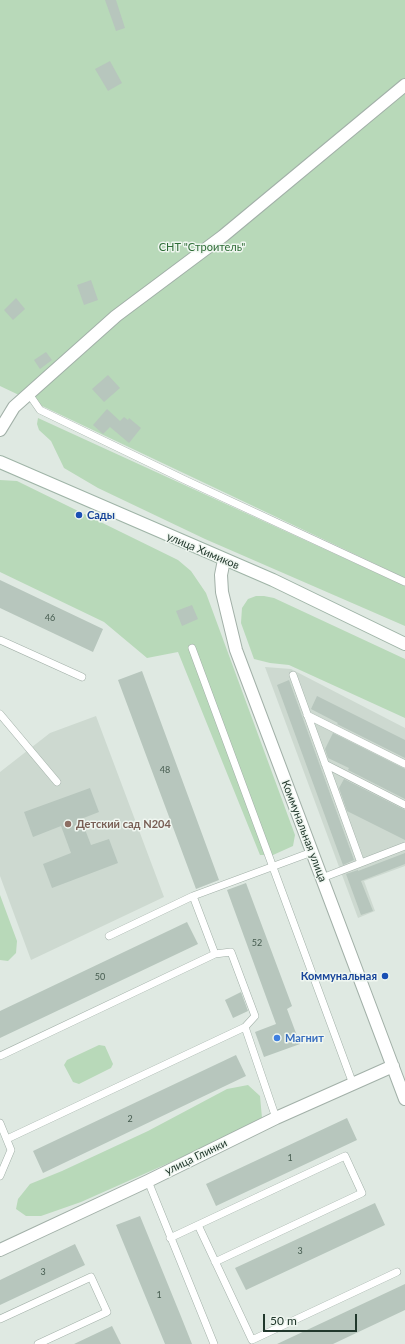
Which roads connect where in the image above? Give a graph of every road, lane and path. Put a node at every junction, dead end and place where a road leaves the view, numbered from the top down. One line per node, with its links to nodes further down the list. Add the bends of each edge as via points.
1 (405, 85): 2 (street, via 223,236 116,316)
2 (29, 394): 3 (street, via 14,407); 6 (lane, via 40,410)
3 (0, 430)
4 (0, 462): 5 (street, улица Химиков)
5 (224, 560): 8 (street, улица Химиков, via 272,580); 19 (street, Коммунальная улица, via 221,575 222,592 236,650)
6 (405, 582)
7 (0, 640): 11 (lane)
8 (405, 644)
9 (192, 648): 21 (lane)
10 (293, 675): 13 (lane)
11 (82, 677)
12 (0, 714): 16 (lane)
13 (307, 715): 14 (lane); 15 (lane)
14 (325, 764): 17 (lane); 20 (lane)
15 (405, 764)
16 (57, 782)
17 (405, 805)
18 (405, 846): 20 (lane)
19 (312, 852): 21 (lane); 22 (street, Коммунальная улица)
20 (361, 863): 22 (lane)
21 (273, 867): 23 (lane); 29 (lane)
22 (322, 878): 28 (street, Коммунальная улица)
23 (193, 896): 24 (lane); 25 (lane)
24 (109, 936)
25 (215, 954): 26 (lane, via 231,952 256,1016); 27 (lane)
26 (245, 1027): 32 (lane); 34 (lane)
27 (0, 1056)
28 (393, 1066): 29 (street, улица Глинки); 30 (street, Коммунальная улица)
29 (353, 1084): 32 (street, улица Глинки)
30 (402, 1084): 31 (street, Коммунальная улица)
31 (405, 1099)
32 (276, 1118): 36 (street, улица Глинки)
33 (0, 1123): 34 (lane)
34 (7, 1139): 35 (lane, via 11,1150)
35 (0, 1176)
36 (148, 1181): 38 (lane); 39 (street, улица Глинки)
37 (198, 1225): 38 (lane); 40 (lane); 40 (lane, via 345,1156 362,1193)
38 (170, 1238): 44 (lane)
39 (0, 1248)
40 (215, 1262): 41 (lane, via 252,1340)
41 (397, 1272)
42 (0, 1319): 43 (lane, via 91,1277 107,1312)
43 (38, 1344)
44 (214, 1344)

